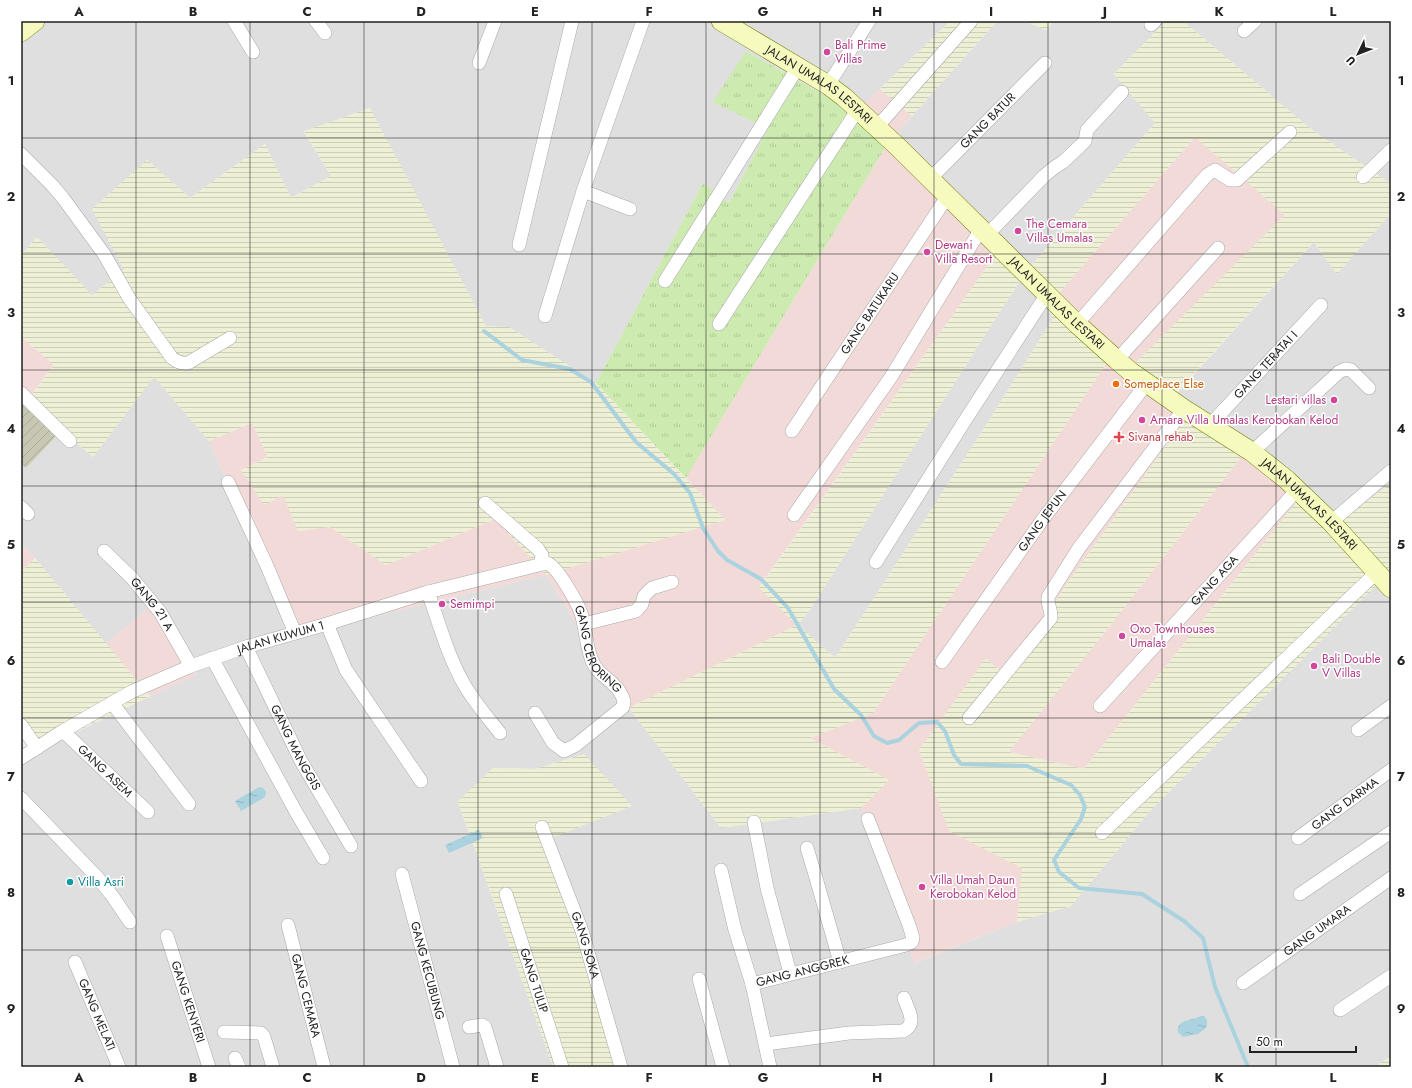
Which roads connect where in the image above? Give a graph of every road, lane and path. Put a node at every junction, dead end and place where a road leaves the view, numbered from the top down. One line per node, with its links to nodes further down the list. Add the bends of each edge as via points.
1 (35, 21): 12 (street)
2 (234, 21): 14 (street)
3 (316, 21): 13 (street)
4 (495, 21): 15 (street)
5 (572, 21): 31 (street)
6 (643, 21): 27 (street)
7 (721, 21): 17 (street, JALAN UMALAS LESTARI)
8 (869, 21): 18 (street)
9 (971, 21): 21 (street)
10 (1255, 21): 11 (street)
11 (1244, 31)
12 (21, 32)
13 (325, 33)
14 (253, 52)
15 (479, 63)
16 (1045, 63): 26 (street, GANG BATUR)
17 (798, 67): 18 (street, JALAN UMALAS LESTARI); 33 (street)
18 (828, 85): 20 (street, JALAN UMALAS LESTARI)
19 (1122, 92): 30 (street, via 1087,130 1085,142)
20 (858, 109): 21 (street, JALAN UMALAS LESTARI); 37 (street)
21 (877, 128): 26 (street, JALAN UMALAS LESTARI)
22 (1290, 132): 38 (street, via 1237,180 1230,180 1215,170 1207,175)
23 (1391, 150): 25 (street)
24 (21, 154): 39 (street, via 63,198 104,254 129,298 172,358 182,364 188,363)
25 (1363, 177)
26 (930, 179): 28 (street, JALAN UMALAS LESTARI)
27 (583, 191): 29 (street); 36 (street)
28 (947, 196): 30 (street, JALAN UMALAS LESTARI); 46 (street, GANG BATUKARU)
29 (630, 209)
30 (984, 232): 34 (street, JALAN UMALAS LESTARI); 53 (street, via 891,377)
31 (519, 246)
32 (1218, 248): 40 (street)
33 (665, 281)
34 (1047, 294): 38 (street, JALAN UMALAS LESTARI); 56 (street)
35 (1321, 305): 45 (street, GANG TERATAI I)
36 (545, 316)
37 (719, 324)
38 (1077, 324): 40 (street, JALAN UMALAS LESTARI)
39 (230, 338)
40 (1117, 360): 41 (street, JALAN UMALAS LESTARI)
41 (1147, 383): 44 (street, JALAN UMALAS LESTARI); 67 (street, GANG JEPUN, via 1043,519)
42 (1369, 388): 48 (street, via 1351,370 1339,372)
43 (21, 393): 47 (street)
44 (1184, 409): 45 (street, JALAN UMALAS LESTARI); 73 (street, via 1072,560 1048,597 1052,613 1050,618)
45 (1210, 425): 48 (street, JALAN UMALAS LESTARI)
46 (792, 430)
47 (70, 441)
48 (1252, 452): 51 (street, JALAN UMALAS LESTARI)
49 (1391, 471): 54 (street)
50 (228, 482): 64 (street)
51 (1298, 489): 54 (street, JALAN UMALAS LESTARI); 70 (street, GANG AGA)
52 (485, 503): 57 (street, via 538,549 542,556)
53 (794, 515)
54 (1331, 522): 58 (street, JALAN UMALAS LESTARI)
55 (104, 551): 68 (street, GANG 21 A, via 132,578 160,612)
56 (876, 562)
57 (541, 563): 61 (street, JALAN KUWUM 1); 63 (street, GANG CERORING, via 550,564 556,569 580,611)
58 (1377, 572): 60 (street, JALAN UMALAS LESTARI); 89 (street)
59 (672, 582): 63 (street, via 652,588 636,611)
60 (1391, 588)
61 (428, 592): 62 (street, JALAN KUWUM 1); 77 (street, via 465,686)
62 (327, 624): 64 (street, JALAN KUWUM 1); 81 (street, via 346,670)
63 (584, 624): 72 (street, GANG CERORING, via 592,661 602,676 621,693 623,707 576,745 564,751 553,743)
64 (295, 633): 65 (street, JALAN KUWUM 1)
65 (246, 647): 66 (street, JALAN KUWUM 1); 91 (street, GANG MANGGIS, via 301,761)
66 (212, 658): 68 (street, JALAN KUWUM 1); 93 (street)
67 (942, 662)
68 (191, 666): 69 (street, JALAN KUWUM 1)
69 (112, 703): 76 (street, JALAN KUWUM 1); 83 (street)
70 (1100, 706)
71 (1391, 706): 75 (street)
72 (536, 713)
73 (969, 718)
74 (21, 725): 78 (street)
75 (1358, 730)
76 (62, 731): 78 (street, JALAN KUWUM 1); 84 (street, GANG ASEM)
77 (500, 733)
78 (37, 748): 79 (street, JALAN KUWUM 1)
79 (21, 758)
80 (1391, 770): 90 (street, GANG DARMA)
81 (421, 781)
82 (21, 798): 99 (street, via 98,878)
83 (189, 804)
84 (148, 812)
85 (868, 819): 103 (street, GANG ANGGREK, via 913,938 912,942 906,945)
86 (754, 822): 104 (street, via 767,888)
87 (542, 827): 121 (street, GANG SOKA, via 582,931)
88 (1391, 832): 98 (street)
89 (1102, 833)
90 (1298, 838)
91 (350, 846)
92 (807, 848): 103 (street)
93 (322, 858)
94 (721, 870): 108 (street, via 735,930)
95 (402, 874): 118 (street, GANG KECUBUNG)
96 (1391, 878): 107 (street, GANG UMARA)
97 (506, 894): 120 (street, GANG TULIP)
98 (1300, 894)
99 (130, 922)
100 (288, 925): 117 (street, GANG CEMARA)
101 (167, 936): 115 (street, GANG KENYERI)
102 (75, 962): 114 (street, GANG MELATI)
103 (840, 962): 104 (street, GANG ANGGREK)
104 (790, 973): 108 (street, GANG ANGGREK)
105 (1391, 976): 110 (street)
106 (699, 979): 122 (street)
107 (1243, 983)
108 (752, 984): 113 (street, GANG ANGGREK)
109 (904, 998): 113 (street, via 911,1023 903,1031 850,1033)
110 (1340, 1010)
111 (469, 1027): 119 (street, via 485,1027)
112 (224, 1032): 116 (street, via 261,1033)
113 (766, 1044): 123 (street, GANG ANGGREK)
114 (119, 1067)
115 (208, 1067)
116 (272, 1067)
117 (324, 1067)
118 (454, 1067)
119 (497, 1067)
120 (562, 1067)
121 (621, 1067)
122 (723, 1067)
123 (770, 1067)

